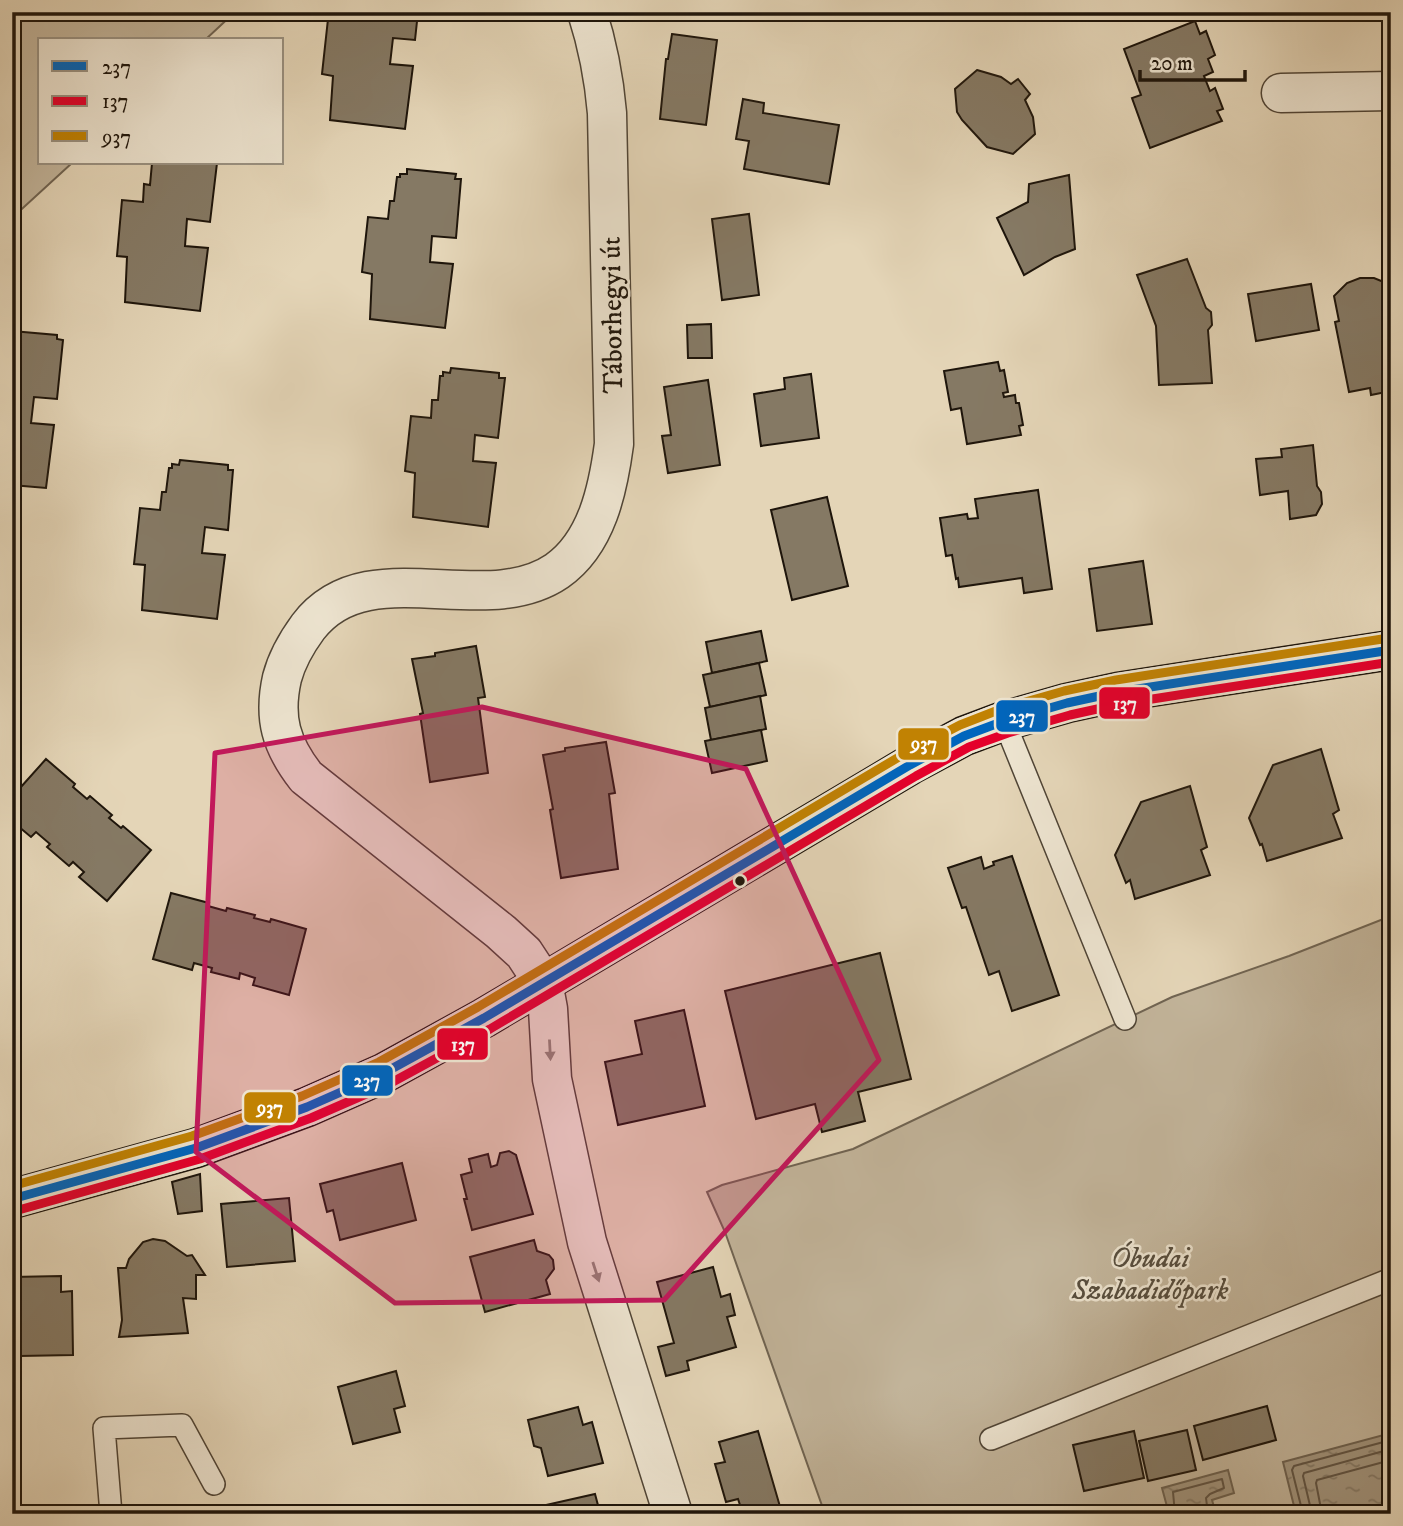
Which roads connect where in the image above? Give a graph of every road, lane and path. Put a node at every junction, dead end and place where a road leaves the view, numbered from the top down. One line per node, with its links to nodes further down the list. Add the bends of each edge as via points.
1 (587, 12): 6 (street, Táborhegyi út, via 607,113 614,444 598,515 576,556 528,584 492,591 364,591 340,599 316,616 299,639 285,667 278,715 283,741 306,777 501,932 524,953)
2 (1391, 91): 3 (street)
3 (1281, 93)
4 (1391, 650): 5 (street, via 1118,692)
5 (1004, 720): 6 (street, via 910,765); 7 (lane)
6 (542, 982): 8 (street, via 384,1073 307,1107 196,1148); 13 (street, Táborhegyi út, one-way to 13, via 552,1079 587,1242)
7 (1125, 1019)
8 (12, 1199)
9 (1391, 1279): 10 (lane)
10 (991, 1439)
11 (214, 1484): 12 (lane, via 182,1425 104,1428)
12 (111, 1514)
13 (673, 1514)

